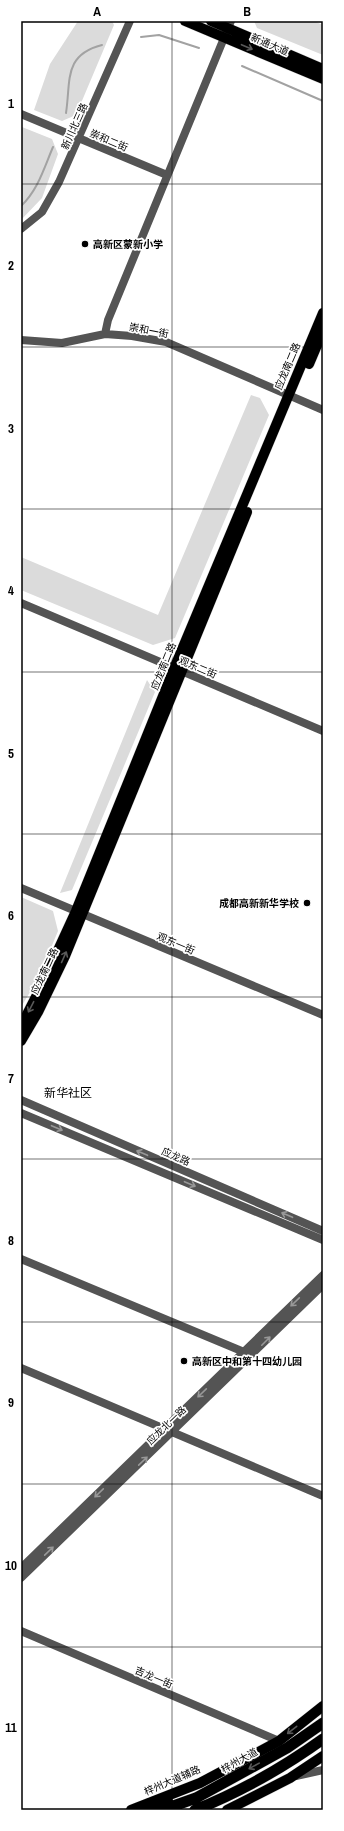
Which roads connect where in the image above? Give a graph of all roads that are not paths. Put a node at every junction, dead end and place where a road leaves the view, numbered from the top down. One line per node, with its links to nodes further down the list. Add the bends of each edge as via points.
1 (130, 21): 8 (street, 新川北三路)
2 (185, 21): 4 (main road, 新通大道)
3 (211, 21): 4 (main road, 新通大道)
4 (228, 29): 5 (main road, 新通大道); 6 (main road, 新通大道, one-way to 6); 9 (street)
5 (323, 69)
6 (323, 79)
7 (21, 114): 8 (street, 崇和二街)
8 (80, 139): 9 (street, 崇和二街); 10 (street, 新川北三路, via 42,212)
9 (167, 175): 13 (street, via 108,320)
10 (21, 229)
11 (323, 313): 15 (main road, 应龙南二路)
12 (323, 331): 15 (main road, 应龙南二路)
13 (105, 334): 14 (street, 崇和一街, via 62,343); 15 (street, 崇和一街, via 166,342)
14 (21, 340)
15 (291, 397): 16 (street, 崇和一街); 18 (main road, 应龙南二路)
16 (323, 410)
17 (21, 603): 18 (street, 观东二街)
18 (178, 669): 19 (street, 观东二街); 21 (main road, 应龙南二路)
19 (323, 731)
20 (21, 888): 21 (street, 观东一街)
21 (79, 913): 22 (street, 观东一街); 23 (main road, 应龙南二路, one-way to 23); 24 (main road, 应龙南二路, one-way to 21, via 38,1012)
22 (323, 1016)
23 (21, 1026)
24 (21, 1041)
25 (21, 1100): 27 (street, 应龙路, one-way to 25)
26 (21, 1113): 28 (street, 应龙路, one-way to 28)
27 (323, 1231)
28 (323, 1240)
29 (21, 1259): 32 (street)
30 (323, 1275): 32 (street, 应龙北一路, one-way to 32)
31 (323, 1285): 34 (street, 应龙北一路, one-way to 31)
32 (244, 1352): 34 (street, 应龙北一路, one-way to 34)
33 (21, 1368): 34 (street)
34 (169, 1430): 35 (street); 36 (street, 应龙北一路, one-way to 36); 37 (street, 应龙北一路, one-way to 34)
35 (323, 1496)
36 (21, 1568)
37 (21, 1578)
38 (21, 1631): 42 (street, 吉龙一街)
39 (323, 1706): 42 (main road, 梓州大道辅路, one-way to 42)
40 (323, 1723): 49 (highway, 梓州大道, one-way to 49, via 287,1748 196,1798)
41 (323, 1739): 50 (highway, via 297,1758)
42 (279, 1741): 46 (main road, 梓州大道辅路)
43 (323, 1756): 45 (main road)
44 (323, 1770): 45 (street)
45 (290, 1778): 51 (main road)
46 (204, 1780): 47 (main road, 梓州大道辅路); 48 (main road)
47 (131, 1810)
48 (153, 1810)
49 (162, 1810)
50 (195, 1810)
51 (227, 1810)

